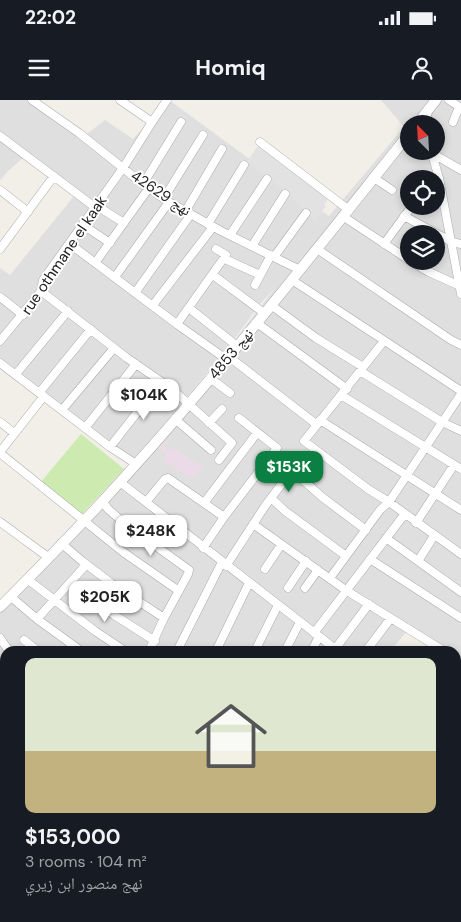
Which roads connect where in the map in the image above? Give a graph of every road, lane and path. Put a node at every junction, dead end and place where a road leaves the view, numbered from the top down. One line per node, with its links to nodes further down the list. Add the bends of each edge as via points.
1 (32, 100): 20 (street, نهج 42629)
2 (120, 100): 10 (street)
3 (167, 100): 10 (street, rue othmane el kaak)
4 (436, 100): 7 (street)
5 (449, 100): 6 (street)
6 (460, 107): 12 (street)
7 (427, 111): 8 (street); 9 (street)
8 (424, 115)
9 (427, 115)
10 (152, 122): 20 (street, rue othmane el kaak)
11 (181, 122): 25 (street)
12 (452, 122)
13 (203, 135): 29 (street)
14 (0, 136): 22 (street)
15 (260, 142): 35 (street)
16 (400, 147): 23 (street, نهج 4853)
17 (222, 149): 34 (street)
18 (444, 160): 21 (street)
19 (244, 165): 39 (street)
20 (123, 168): 25 (street, نهج 42629); 30 (street, rue othmane el kaak)
21 (461, 170)
22 (54, 176): 30 (street); 32 (street)
23 (374, 178): 27 (street); 35 (street, نهج 4853)
24 (266, 179): 40 (street)
25 (146, 186): 29 (street, نهج 42629); 37 (street)
26 (0, 190): 32 (street)
27 (392, 190)
28 (286, 194): 47 (street)
29 (166, 200): 34 (street, نهج 42629); 58 (street)
30 (96, 207): 37 (street); 38 (street, rue othmane el kaak)
31 (445, 210): 41 (street)
32 (28, 212): 43 (street)
33 (306, 212): 51 (street)
34 (188, 213): 39 (street, نهج 42629); 63 (street)
35 (346, 213): 45 (street); 49 (street, نهج 4853)
36 (404, 216): 41 (street); 45 (street)
37 (124, 223): 42 (street)
38 (83, 225): 42 (street); 44 (street, rue othmane el kaak)
39 (210, 225): 40 (street, نهج 42629); 65 (street)
40 (230, 235): 47 (street, نهج 42629)
41 (452, 242): 46 (street); 61 (street)
42 (110, 243): 53 (street)
43 (1, 244)
44 (70, 244): 53 (street); 62 (street, rue othmane el kaak, via 43,280)
45 (384, 244): 50 (street)
46 (461, 244)
47 (252, 246): 51 (street, نهج 42629)
48 (216, 249): 52 (street, via 226,255)
49 (317, 249): 54 (street, نهج 4853); 75 (street)
50 (400, 254)
51 (273, 256): 54 (street, نهج 42629); 57 (street)
52 (225, 259): 56 (street); 57 (street)
53 (95, 263): 58 (street)
54 (300, 270): 59 (street, نهج 4853)
55 (426, 270): 61 (street)
56 (213, 275): 66 (street); 67 (street)
57 (260, 275): 60 (street)
58 (115, 277): 63 (street)
59 (292, 280): 67 (street, نهج 4853); 73 (street)
60 (254, 285)
61 (460, 285)
62 (42, 291): 68 (street); 69 (street, rue othmane el kaak)
63 (135, 293): 65 (street)
64 (0, 297): 69 (street)
65 (153, 305): 70 (street)
66 (189, 308): 70 (street); 76 (street)
67 (268, 309): 71 (street, نهج 4853); 81 (street)
68 (68, 311): 72 (street); 82 (street)
69 (23, 315): 74 (street, rue othmane el kaak)
70 (177, 324): 78 (street)
71 (257, 324): 76 (street, نهج 4853); 85 (street)
72 (91, 329): 77 (street); 88 (street)
73 (384, 340): 81 (street); 86 (street)
74 (0, 341)
75 (461, 344)
76 (237, 346): 78 (street, نهج 4853)
77 (114, 348): 80 (street); 91 (street)
78 (227, 358): 83 (street, نهج 4853); 95 (street)
79 (0, 363): 82 (street)
80 (136, 364): 84 (street); 98 (street)
81 (362, 369): 85 (street); 96 (street)
82 (16, 374): 88 (street)
83 (210, 378): 87 (street); 89 (street, نهج 4853)
84 (161, 382): 89 (street); 102 (street)
85 (344, 392): 95 (street); 103 (street)
86 (461, 392): 96 (street)
87 (230, 393)
88 (42, 395): 91 (street); 100 (street)
89 (189, 403): 93 (street, نهج 4853); 97 (street)
90 (222, 409): 97 (street)
91 (62, 410): 98 (street)
92 (239, 418): 101 (street)
93 (175, 419): 104 (street); 107 (street, نهج 4853)
94 (0, 422): 100 (street)
95 (318, 422): 109 (street); 115 (street, via 304,441)
96 (442, 422): 99 (street); 103 (street)
97 (210, 423): 106 (street, via 232,443)
98 (85, 428): 102 (street)
99 (461, 431)
100 (14, 433): 105 (street)
101 (257, 433): 116 (street); 119 (street, via 277,449)
102 (110, 447): 107 (street)
103 (426, 447): 108 (street); 109 (street)
104 (211, 450)
105 (0, 452): 120 (street)
106 (219, 460)
107 (136, 464): 110 (street, نهج 4853)
108 (458, 467): 111 (street)
109 (407, 476): 111 (street); 115 (street)
110 (120, 482): 113 (street, نهج 4853); 114 (street)
111 (436, 494): 117 (street); 121 (street)
112 (271, 498): 122 (street); 124 (street, via 290,473); 131 (street)
113 (102, 501): 120 (street, نهج 4853); 146 (street, via 124,523 188,570)
114 (146, 502): 116 (street, via 168,478); 129 (street)
115 (389, 502): 118 (street); 124 (street)
116 (204, 503): 119 (street)
117 (461, 510)
118 (404, 515): 121 (street); 126 (street)
119 (224, 517): 129 (street)
120 (84, 520): 127 (street, نهج 4853); 146 (street)
121 (416, 523): 125 (street)
122 (253, 524): 128 (street); 137 (street)
123 (2, 526): 132 (street)
124 (366, 530): 131 (street)
125 (434, 536): 130 (street); 134 (street)
126 (386, 538): 133 (street); 134 (street)
127 (61, 543): 132 (street, نهج 4853); 136 (street)
128 (281, 545): 135 (street); 138 (street)
129 (203, 548): 137 (street)
130 (461, 554)
131 (346, 556): 140 (street)
132 (48, 557): 141 (street, نهج 4853)
133 (370, 559): 147 (street); 155 (street)
134 (418, 561): 148 (street)
135 (306, 562): 139 (street); 144 (street)
136 (86, 564): 142 (street); 157 (street)
137 (224, 564): 143 (street); 166 (street)
138 (265, 568)
139 (318, 570): 140 (street); 145 (street)
140 (330, 578): 147 (street)
141 (27, 579): 149 (street, نهج 4853); 150 (street)
142 (70, 583): 150 (street); 161 (street)
143 (249, 583): 152 (street); 167 (street)
144 (288, 588)
145 (305, 588)
146 (179, 591): 157 (street)
147 (347, 591): 151 (street); 159 (street)
148 (461, 592)
149 (10, 596): 153 (street, نهج 4853); 156 (street)
150 (53, 600): 156 (street); 164 (street)
151 (369, 604): 154 (street); 172 (street)
152 (278, 605): 158 (street); 168 (street)
153 (0, 607)
154 (391, 618): 173 (street); 174 (street)
155 (461, 618)
156 (37, 619): 163 (street)
157 (164, 619): 161 (street)
158 (300, 622): 159 (street); 169 (street)
159 (316, 634): 170 (street); 171 (street)
160 (24, 640): 162 (street)
161 (155, 641): 165 (street)
162 (32, 646)
163 (74, 646)
164 (118, 646)
165 (152, 646)
166 (181, 646)
167 (218, 646)
168 (258, 646)
169 (288, 646)
170 (313, 646)
171 (332, 646)
172 (340, 646)
173 (370, 646)
174 (436, 646)

